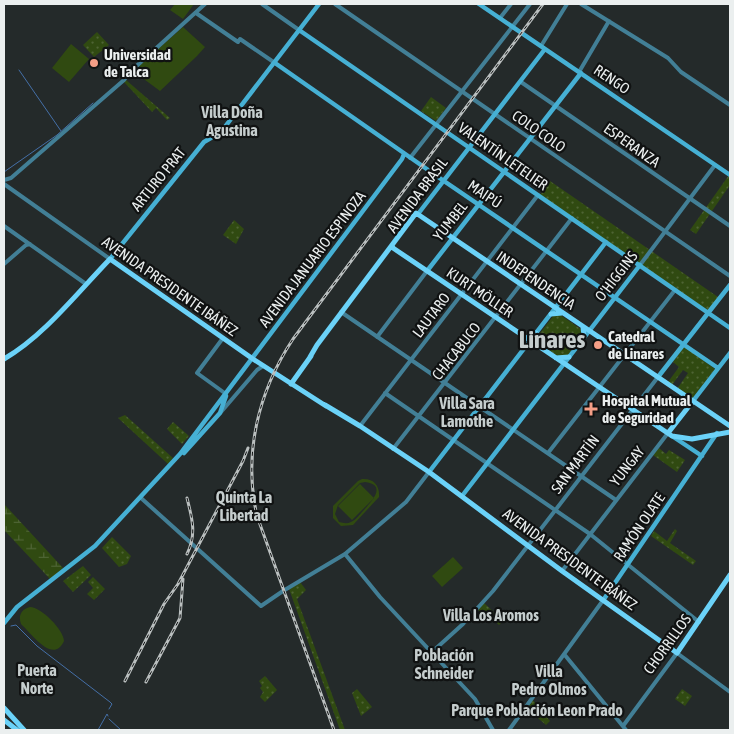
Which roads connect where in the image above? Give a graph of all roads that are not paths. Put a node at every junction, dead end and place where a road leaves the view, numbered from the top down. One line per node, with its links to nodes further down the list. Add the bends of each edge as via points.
1 (205, 4): 10 (street)
2 (262, 4): 14 (street, VALENTÍN LETELIER)
3 (319, 4): 14 (main road, ARTURO PRAT)
4 (335, 4): 19 (street, COLO COLO)
5 (480, 4): 11 (main road, RENGO)
6 (511, 4): 11 (street)
7 (530, 4): 13 (street)
8 (567, 4): 15 (street)
9 (581, 4): 12 (street)
10 (196, 12): 16 (street, MAIPÚ); 32 (street, via 125,79 13,176)
11 (500, 18): 13 (main road, RENGO)
12 (609, 21): 17 (street, YUMBEL); 20 (street, via 670,59 678,70)
13 (512, 26): 15 (main road, RENGO); 19 (street)
14 (299, 30): 16 (main road, ARTURO PRAT); 23 (main road, VALENTÍN LETELIER)
15 (543, 48): 17 (main road, RENGO); 18 (main road, AVENIDA BRASIL)
16 (274, 63): 26 (main road, MAIPÚ); 49 (main road, ARTURO PRAT, via 221,132 204,142)
17 (580, 72): 21 (main road, YUMBEL); 29 (main road, RENGO)
18 (521, 82): 21 (street, ESPERANZA); 22 (main road, AVENIDA BRASIL)
19 (462, 91): 22 (street, COLO COLO); 23 (street)
20 (730, 105)
21 (555, 106): 24 (main road, YUMBEL); 36 (street, ESPERANZA)
22 (495, 114): 24 (street, COLO COLO); 25 (main road, AVENIDA BRASIL)
23 (436, 124): 25 (main road, VALENTÍN LETELIER); 27 (street)
24 (530, 138): 30 (main road, YUMBEL); 43 (street, COLO COLO)
25 (470, 148): 30 (main road, VALENTÍN LETELIER); 33 (main road, AVENIDA BRASIL)
26 (404, 154): 27 (main road, MAIPÚ); 28 (main road, AVENIDA JANUARIO ESPINOZA)
27 (410, 158): 28 (main road, AVENIDA JANUARIO ESPINOZA); 33 (main road, MAIPÚ)
28 (400, 163): 84 (main road, AVENIDA JANUARIO ESPINOZA)
29 (715, 165): 31 (main road, RENGO); 36 (street, O'HIGGINS)
30 (504, 172): 35 (main road, VALENTÍN LETELIER); 37 (main road, YUMBEL)
31 (730, 175)
32 (4, 180)
33 (442, 180): 37 (main road, MAIPÚ); 38 (main road, AVENIDA BRASIL)
34 (4, 184): 49 (street, AVENIDA PRESIDENTE IBÁÑEZ)
35 (538, 194): 39 (main road, VALENTÍN LETELIER); 42 (street, LAUTARO)
36 (691, 199): 41 (street, ESPERANZA); 43 (street, O'HIGGINS)
37 (478, 205): 42 (main road, MAIPÚ); 44 (main road, YUMBEL)
38 (417, 214): 44 (main road, INDEPENDENCIA); 47 (main road, AVENIDA BRASIL)
39 (572, 218): 45 (main road, VALENTÍN LETELIER); 48 (street, CHACABUCO)
40 (4, 226): 46 (street)
41 (730, 226)
42 (512, 228): 48 (main road, MAIPÚ); 50 (street, LAUTARO)
43 (666, 231): 52 (street, O'HIGGINS); 55 (street, COLO COLO)
44 (453, 238): 50 (main road, INDEPENDENCIA); 53 (main road, YUMBEL)
45 (606, 242): 52 (main road, VALENTÍN LETELIER); 54 (main road)
46 (30, 244): 51 (street); 56 (street)
47 (392, 246): 53 (main road, KURT MÖLLER); 63 (main road, AVENIDA BRASIL)
48 (547, 251): 54 (main road, MAIPÚ); 58 (street, CHACABUCO)
49 (110, 259): 56 (main road, ARTURO PRAT); 75 (main road, AVENIDA PRESIDENTE IBÁÑEZ)
50 (487, 261): 58 (main road, INDEPENDENCIA); 60 (street, LAUTARO)
51 (4, 264)
52 (640, 265): 59 (main road, VALENTÍN LETELIER); 61 (main road, O'HIGGINS)
53 (427, 271): 60 (main road, KURT MÖLLER); 73 (street, YUMBEL)
54 (582, 274): 61 (main road, MAIPÚ); 62 (main road)
55 (730, 276)
56 (86, 284): 83 (main road, ARTURO PRAT, via 27,344)
57 (730, 284): 65 (main road, SAN MARTÍN)
58 (521, 285): 62 (main road, INDEPENDENCIA); 67 (street, CHACABUCO)
59 (675, 290): 65 (main road, VALENTÍN LETELIER); 68 (street)
60 (461, 294): 67 (main road, KURT MÖLLER); 85 (street, LAUTARO)
61 (615, 298): 68 (main road, MAIPÚ); 71 (main road, O'HIGGINS)
62 (555, 308): 64 (main road, INDEPENDENCIA); 66 (main road)
63 (342, 313): 73 (street); 91 (main road, AVENIDA BRASIL)
64 (562, 313): 66 (main road); 69 (main road, INDEPENDENCIA)
65 (708, 313): 70 (main road, VALENTÍN LETELIER); 77 (main road, SAN MARTÍN)
66 (551, 314): 72 (main road)
67 (496, 318): 76 (main road, KURT MÖLLER); 90 (street, CHACABUCO)
68 (650, 322): 77 (main road, MAIPÚ); 80 (street)
69 (583, 327): 71 (main road, INDEPENDENCIA); 74 (main road)
70 (730, 328)
71 (589, 331): 74 (main road, O'HIGGINS); 80 (main road, INDEPENDENCIA)
72 (536, 333): 76 (main road); 78 (main road)
73 (377, 336): 85 (street)
74 (584, 337): 81 (main road, O'HIGGINS)
75 (224, 338): 84 (main road, AVENIDA PRESIDENTE IBÁÑEZ); 94 (street, via 196,372)
76 (530, 341): 78 (main road, KURT MÖLLER); 96 (main road)
77 (684, 344): 88 (main road, MAIPÚ); 89 (main road, SAN MARTÍN)
78 (537, 345): 82 (main road, KURT MÖLLER)
79 (730, 353): 88 (main road, YUNGAY)
80 (624, 355): 89 (main road, INDEPENDENCIA); 92 (street)
81 (569, 357): 82 (main road); 86 (main road, O'HIGGINS)
82 (556, 358): 86 (main road, KURT MÖLLER)
83 (4, 359)
84 (253, 359): 87 (main road, AVENIDA PRESIDENTE IBÁÑEZ); 94 (main road, AVENIDA JANUARIO ESPINOZA)
85 (411, 360): 90 (street); 93 (street, LAUTARO)
86 (564, 364): 92 (main road, KURT MÖLLER); 103 (main road, O'HIGGINS)
87 (263, 366): 91 (main road, AVENIDA PRESIDENTE IBÁÑEZ); 98 (street)
88 (718, 368): 95 (main road, YUNGAY)
89 (658, 377): 95 (main road, INDEPENDENCIA); 97 (street, SAN MARTÍN)
90 (445, 383): 96 (street); 99 (street, CHACABUCO)
91 (291, 384): 101 (main road, AVENIDA PRESIDENTE IBÁÑEZ)
92 (599, 387): 97 (main road, KURT MÖLLER); 110 (street)
93 (385, 392): 99 (street); 101 (street, LAUTARO)
94 (226, 394): 98 (main road, AVENIDA JANUARIO ESPINOZA); 115 (main road, AVENIDA JANUARIO ESPINOZA)
95 (691, 403): 100 (main road, INDEPENDENCIA); 102 (main road, YUNGAY)
96 (480, 406): 103 (street); 108 (main road)
97 (632, 409): 106 (main road, KURT MÖLLER); 114 (street, SAN MARTÍN)
98 (220, 413): 115 (main road, AVENIDA JANUARIO ESPINOZA)
99 (420, 416): 108 (street); 109 (street, CHACABUCO)
100 (730, 426)
101 (359, 427): 109 (main road, AVENIDA PRESIDENTE IBÁÑEZ)
102 (673, 427): 106 (main road, YUNGAY); 107 (main road, via 673,434)
103 (514, 429): 110 (street); 112 (main road, O'HIGGINS)
104 (730, 432): 105 (main road)
105 (717, 433): 107 (main road, via 694,439); 111 (main road, RAMÓN OLATE)
106 (670, 434): 107 (main road); 111 (main road, KURT MÖLLER); 118 (street, YUNGAY)
107 (679, 438)
108 (454, 440): 112 (street); 113 (main road)
109 (394, 449): 113 (main road, AVENIDA PRESIDENTE IBÁÑEZ)
110 (548, 453): 114 (street)
111 (702, 456): 123 (main road, RAMÓN OLATE)
112 (488, 463): 116 (main road, O'HIGGINS); 119 (street)
113 (429, 472): 116 (main road, AVENIDA PRESIDENTE IBÁÑEZ); 122 (street, via 404,504)
114 (582, 477): 118 (street); 119 (street, SAN MARTÍN)
115 (148, 490): 117 (main road, AVENIDA JANUARIO ESPINOZA)
116 (462, 496): 121 (main road, AVENIDA PRESIDENTE IBÁÑEZ)
117 (140, 498): 122 (street, via 261,606); 127 (main road, AVENIDA JANUARIO ESPINOZA, via 89,552 17,608)
118 (616, 500): 120 (street, YUNGAY)
119 (556, 510): 120 (street); 121 (street, SAN MARTÍN)
120 (590, 534): 123 (street); 124 (street, YUNGAY)
121 (529, 545): 124 (main road, AVENIDA PRESIDENTE IBÁÑEZ); 129 (street, SAN MARTÍN, via 483,602)
122 (344, 554): 129 (street)
123 (628, 564): 126 (main road, RAMÓN OLATE); 128 (street)
124 (562, 571): 126 (main road, AVENIDA PRESIDENTE IBÁÑEZ)
125 (730, 575): 128 (main road, CHORRILLOS)
126 (604, 599): 130 (main road, AVENIDA PRESIDENTE IBÁÑEZ); 131 (street, RAMÓN OLATE)
127 (4, 622)
128 (698, 622): 130 (main road, CHORRILLOS)
129 (432, 652): 138 (street, via 475,699)
130 (677, 653): 132 (street, AVENIDA PRESIDENTE IBÁÑEZ); 135 (street, CHORRILLOS)
131 (564, 654): 135 (street); 139 (street, RAMÓN OLATE)
132 (730, 692)
133 (4, 708): 137 (main road)
134 (4, 720): 136 (main road)
135 (625, 728)
136 (17, 730)
137 (24, 730)
138 (493, 730)
139 (509, 730)

